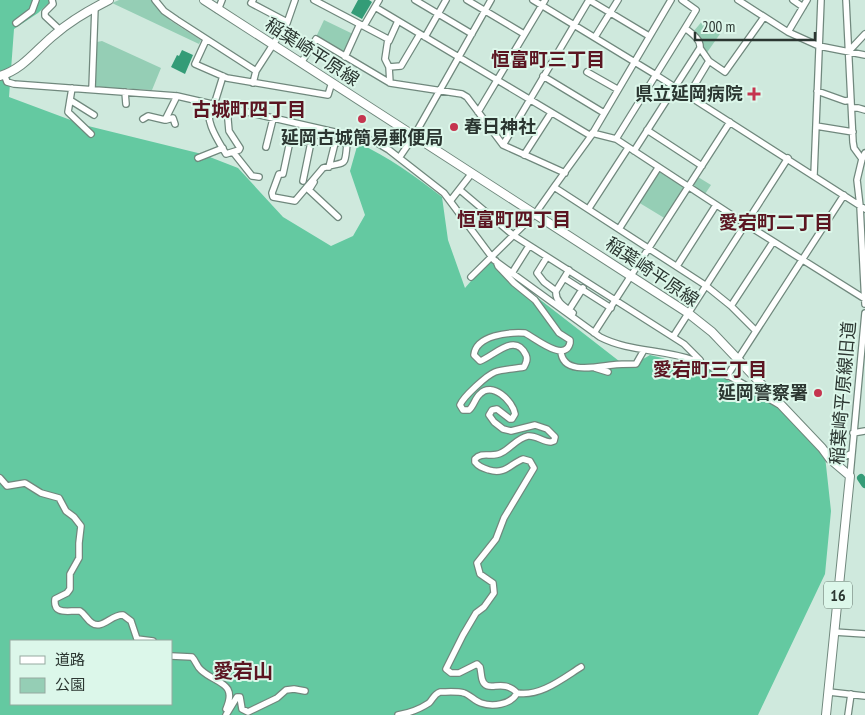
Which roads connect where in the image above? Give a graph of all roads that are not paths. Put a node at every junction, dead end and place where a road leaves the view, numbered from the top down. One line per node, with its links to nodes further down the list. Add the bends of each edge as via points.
1 (36, 0): 35 (street, via 32,10)
2 (52, 0): 39 (street, via 53,4 45,16)
3 (109, 0): 25 (main road)
4 (155, 0): 47 (street, via 164,11)
5 (204, 0): 28 (main road, 稲葉崎平原線)
6 (222, 0): 28 (street)
7 (253, 0): 34 (street, via 251,4)
8 (295, 0): 34 (street)
9 (314, 0): 36 (street)
10 (378, 0): 26 (street)
11 (416, 0): 30 (street)
12 (446, 0): 30 (street)
13 (467, 0): 29 (street)
14 (491, 0): 29 (street)
15 (533, 0): 24 (street)
16 (618, 0): 31 (street)
17 (671, 0): 45 (street)
18 (682, 0): 38 (street, via 696,10)
19 (738, 0): 32 (street)
20 (793, 0): 27 (street)
21 (808, 0): 27 (street)
22 (821, 0): 50 (street)
23 (846, 0): 52 (street)
24 (544, 3): 37 (street); 42 (street)
25 (95, 7): 39 (main road); 73 (street)
26 (374, 7): 33 (street); 36 (street)
27 (803, 7): 40 (street)
28 (218, 10): 49 (main road, 稲葉崎平原線)
29 (485, 11): 41 (street); 42 (street)
30 (438, 13): 41 (street); 44 (street)
31 (610, 13): 37 (street, via 589,0); 45 (street); 46 (street)
32 (764, 17): 40 (street); 57 (street, via 725,72)
33 (398, 21): 44 (street); 48 (street)
34 (287, 22): 49 (street)
35 (16, 23)
36 (362, 25): 48 (street); 54 (street)
37 (574, 25): 46 (street); 65 (street)
38 (685, 28): 51 (street, via 696,38); 63 (street)
39 (60, 30): 62 (main road, via 27,61)
40 (788, 32): 50 (street)
41 (472, 34): 55 (street)
42 (524, 34): 66 (street)
43 (865, 34): 52 (street)
44 (422, 35): 55 (street); 59 (street, via 402,66)
45 (649, 36): 56 (street)
46 (595, 38): 56 (street)
47 (206, 40): 60 (street); 64 (street, via 196,64)
48 (389, 40): 59 (street, via 385,60)
49 (273, 45): 58 (main road, 稲葉崎平原線); 60 (street)
50 (820, 46): 52 (street); 74 (street)
51 (700, 48): 57 (street); 70 (street)
52 (848, 51): 53 (street); 81 (street)
53 (865, 55)
54 (345, 57): 58 (street, via 316,39); 69 (street)
55 (458, 57): 66 (street); 76 (street)
56 (633, 61): 63 (street); 72 (street)
57 (709, 62): 78 (street)
58 (301, 63): 67 (main road, 稲葉崎平原線)
59 (390, 67): 69 (street)
60 (256, 71): 68 (street)
61 (587, 72): 72 (street)
62 (2, 75): 71 (street, via 14,84)
63 (656, 75): 70 (street); 103 (street)
64 (223, 76): 68 (street); 83 (street)
65 (543, 76): 79 (street); 89 (street)
66 (497, 80): 79 (street); 87 (street)
67 (332, 82): 68 (street, via 328,95); 101 (main road, 稲葉崎平原線)
68 (253, 83)
69 (390, 83): 76 (street)
70 (674, 87): 78 (street); 97 (street)
71 (72, 88): 73 (street); 80 (street)
72 (617, 89): 89 (street)
73 (92, 90): 75 (street)
74 (817, 91): 81 (street); 96 (street)
75 (125, 92): 77 (street); 82 (street)
76 (439, 92): 87 (street, via 462,94); 101 (street)
77 (177, 96): 83 (street); 93 (street)
78 (688, 96): 94 (street)
79 (529, 99): 88 (street); 107 (street)
80 (70, 100): 90 (street); 99 (street, via 68,112)
81 (851, 100): 85 (street)
82 (126, 104)
83 (213, 105): 84 (street); 109 (street, via 209,110 213,133)
84 (227, 108): 92 (street); 111 (street, via 229,131 240,148)
85 (852, 108): 86 (street); 98 (street)
86 (865, 110)
87 (478, 112): 107 (street)
88 (551, 113): 100 (street); 112 (street)
89 (604, 113): 100 (street)
90 (94, 115)
91 (143, 119): 93 (street, via 148,116)
92 (273, 119): 102 (street); 108 (street)
93 (166, 120): 95 (street, via 173,118)
94 (730, 122): 116 (street); 118 (street)
95 (175, 124)
96 (816, 126): 98 (street); 122 (street)
97 (647, 130): 110 (street); 118 (street)
98 (853, 132): 113 (street, via 854,148)
99 (91, 134)
100 (591, 134): 103 (street); 121 (street)
101 (414, 136): 115 (street); 120 (main road, 稲葉崎平原線)
102 (354, 137): 106 (street); 115 (street, via 374,141)
103 (616, 139): 110 (street)
104 (311, 142): 105 (street); 117 (street, via 290,141 283,174 279,174 273,197 294,200 323,168); 124 (street)
105 (335, 143): 106 (street); 117 (street)
106 (346, 143): 117 (street, via 344,163)
107 (503, 145): 112 (street)
108 (266, 147)
109 (223, 148): 111 (street, via 226,154); 114 (street)
110 (631, 149): 119 (street); 132 (street)
111 (233, 152): 123 (street, via 253,177)
112 (524, 155): 121 (street)
113 (863, 156): 131 (street, 稲葉崎平原線旧道, via 857,180)
114 (198, 158)
115 (399, 158): 129 (street)
116 (788, 158): 122 (street); 135 (street)
117 (330, 166): 134 (street, via 309,190)
118 (702, 166): 126 (street)
119 (658, 168): 126 (street); 136 (street)
120 (472, 173): 127 (street); 133 (main road, 稲葉崎平原線)
121 (565, 173): 125 (street)
122 (814, 175): 128 (street)
123 (259, 177)
124 (302, 181)
125 (554, 187): 132 (street); 133 (street)
126 (689, 187): 130 (street); 140 (street)
127 (460, 190): 129 (street); 137 (street)
128 (844, 195): 131 (street); 143 (street)
129 (451, 200): 142 (street)
130 (716, 205): 135 (street); 144 (street)
131 (863, 207): 154 (street, 稲葉崎平原線旧道)
132 (589, 208): 136 (street)
133 (535, 214): 137 (street); 147 (main road, 稲葉崎平原線)
134 (338, 217)
135 (744, 223): 138 (street); 151 (street)
136 (619, 228): 140 (street)
137 (513, 235): 139 (street); 142 (street)
138 (773, 242): 143 (street); 157 (street)
139 (530, 246): 141 (street); 146 (street)
140 (650, 248): 144 (street); 147 (street)
141 (547, 257): 145 (street); 153 (street, via 537,273)
142 (494, 259): 146 (street); 148 (street); 166 (street, via 514,283 535,300 559,333 570,340 569,347)
143 (802, 260): 154 (street); 163 (street)
144 (677, 266): 151 (street)
145 (569, 270): 149 (street); 150 (street)
146 (512, 273): 162 (street)
147 (632, 276): 155 (street); 160 (main road, 稲葉崎平原線)
148 (471, 277)
149 (564, 278): 152 (street); 153 (street)
150 (587, 282): 152 (street); 155 (street)
151 (705, 284): 157 (street); 160 (street)
152 (582, 290): 158 (street); 159 (street)
153 (556, 291): 159 (street, via 560,303)
154 (865, 299): 156 (street, 稲葉崎平原線旧道)
155 (616, 300): 158 (street); 165 (street)
156 (865, 304)
157 (731, 306): 163 (street)
158 (612, 308): 164 (street)
159 (569, 310): 162 (street, via 579,317)
160 (688, 313): 165 (street); 168 (main road, 稲葉崎平原線, via 712,332)
161 (865, 314): 171 (street, 稲葉崎平原線旧道)
162 (577, 320): 164 (street)
163 (756, 331): 168 (street)
164 (594, 333): 167 (street, via 608,341)
165 (673, 337): 169 (street)
166 (561, 350): 170 (street, via 562,359 571,366); 188 (street, via 550,348 525,333 504,334 480,343 474,355 480,360 507,346 515,346 527,361 524,366 494,372 460,405 463,410 469,410 479,394 494,390 506,398 515,414 510,419 492,410 489,415 503,429 541,426 555,436 551,442 528,436 500,454 482,454 475,459 479,467 494,471 503,471 523,459 530,461 534,468 504,518 496,539 478,560 479,572 493,583 494,593 472,620 446,669 459,673 477,664 486,685 506,685)
167 (644, 350): 169 (street, via 676,354); 170 (street, via 636,364)
168 (738, 360): 173 (street); 174 (main road, 稲葉崎平原線)
169 (705, 364): 173 (street)
170 (593, 367): 172 (street)
171 (863, 367): 176 (street, 稲葉崎平原線旧道)
172 (608, 372)
173 (727, 376): 174 (street)
174 (782, 406): 177 (main road, 稲葉崎平原線)
175 (865, 431): 176 (street)
176 (853, 433): 178 (street, 稲葉崎平原線旧道)
177 (822, 448): 178 (street, via 839,458); 179 (main road, 稲葉崎平原線)
178 (852, 453): 179 (street, 稲葉崎平原線旧道)
179 (850, 476): 181 (main road, 16)
180 (0, 478): 183 (street, via 7,486 25,483 41,493 56,496 66,512 81,526 79,558 70,574 70,589 55,599 57,610 80,611 97,625 123,615 131,621 137,639)
181 (834, 632): 182 (street); 187 (main road, 16)
182 (865, 634)
183 (145, 640)
184 (172, 656): 191 (street, via 192,657 201,670 228,688 230,697)
185 (581, 667): 188 (street, via 539,692)
186 (305, 691): 191 (street, via 286,690 248,712 242,709 240,697 237,697)
187 (829, 692): 189 (street); 193 (main road, 16)
188 (517, 693): 192 (street, via 506,702 489,705 464,693 440,692 426,704)
189 (851, 694): 190 (street); 194 (street)
190 (865, 696)
191 (225, 715)
192 (398, 715)
193 (826, 715)
194 (848, 715)

